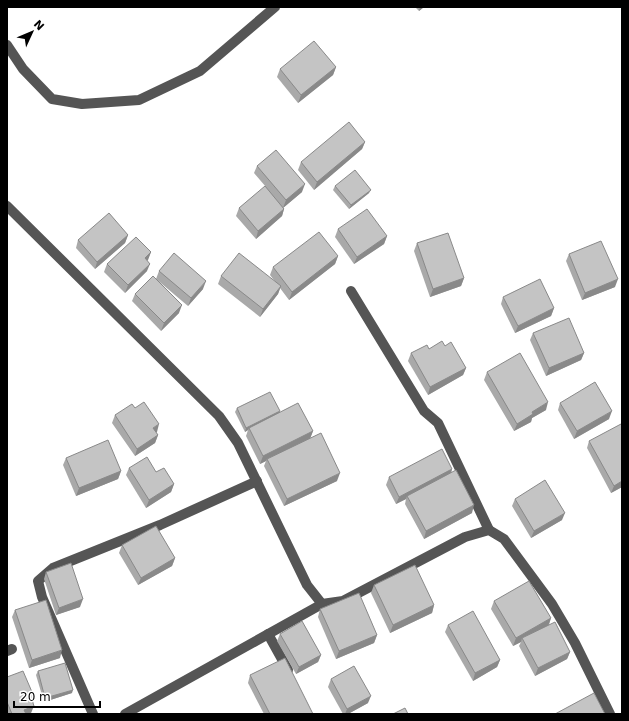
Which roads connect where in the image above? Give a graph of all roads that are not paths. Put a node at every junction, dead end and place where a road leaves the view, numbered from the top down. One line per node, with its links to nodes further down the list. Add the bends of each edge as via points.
1 (275, 7): 2 (street, via 200,71 139,100 82,104 52,99 23,68)
2 (7, 45)
3 (7, 206): 5 (street, via 219,416 238,444)
4 (351, 291): 6 (street, via 424,411 438,422)
5 (257, 481): 7 (street, via 307,585); 10 (street, via 160,525 53,568 38,581 42,597)
6 (489, 530): 7 (street, via 466,537 343,600); 12 (street, via 504,539 552,604 575,643)
7 (322, 604): 8 (street)
8 (268, 634): 9 (street); 11 (street)
9 (294, 681)
10 (93, 714)
11 (125, 714)
12 (610, 714)

